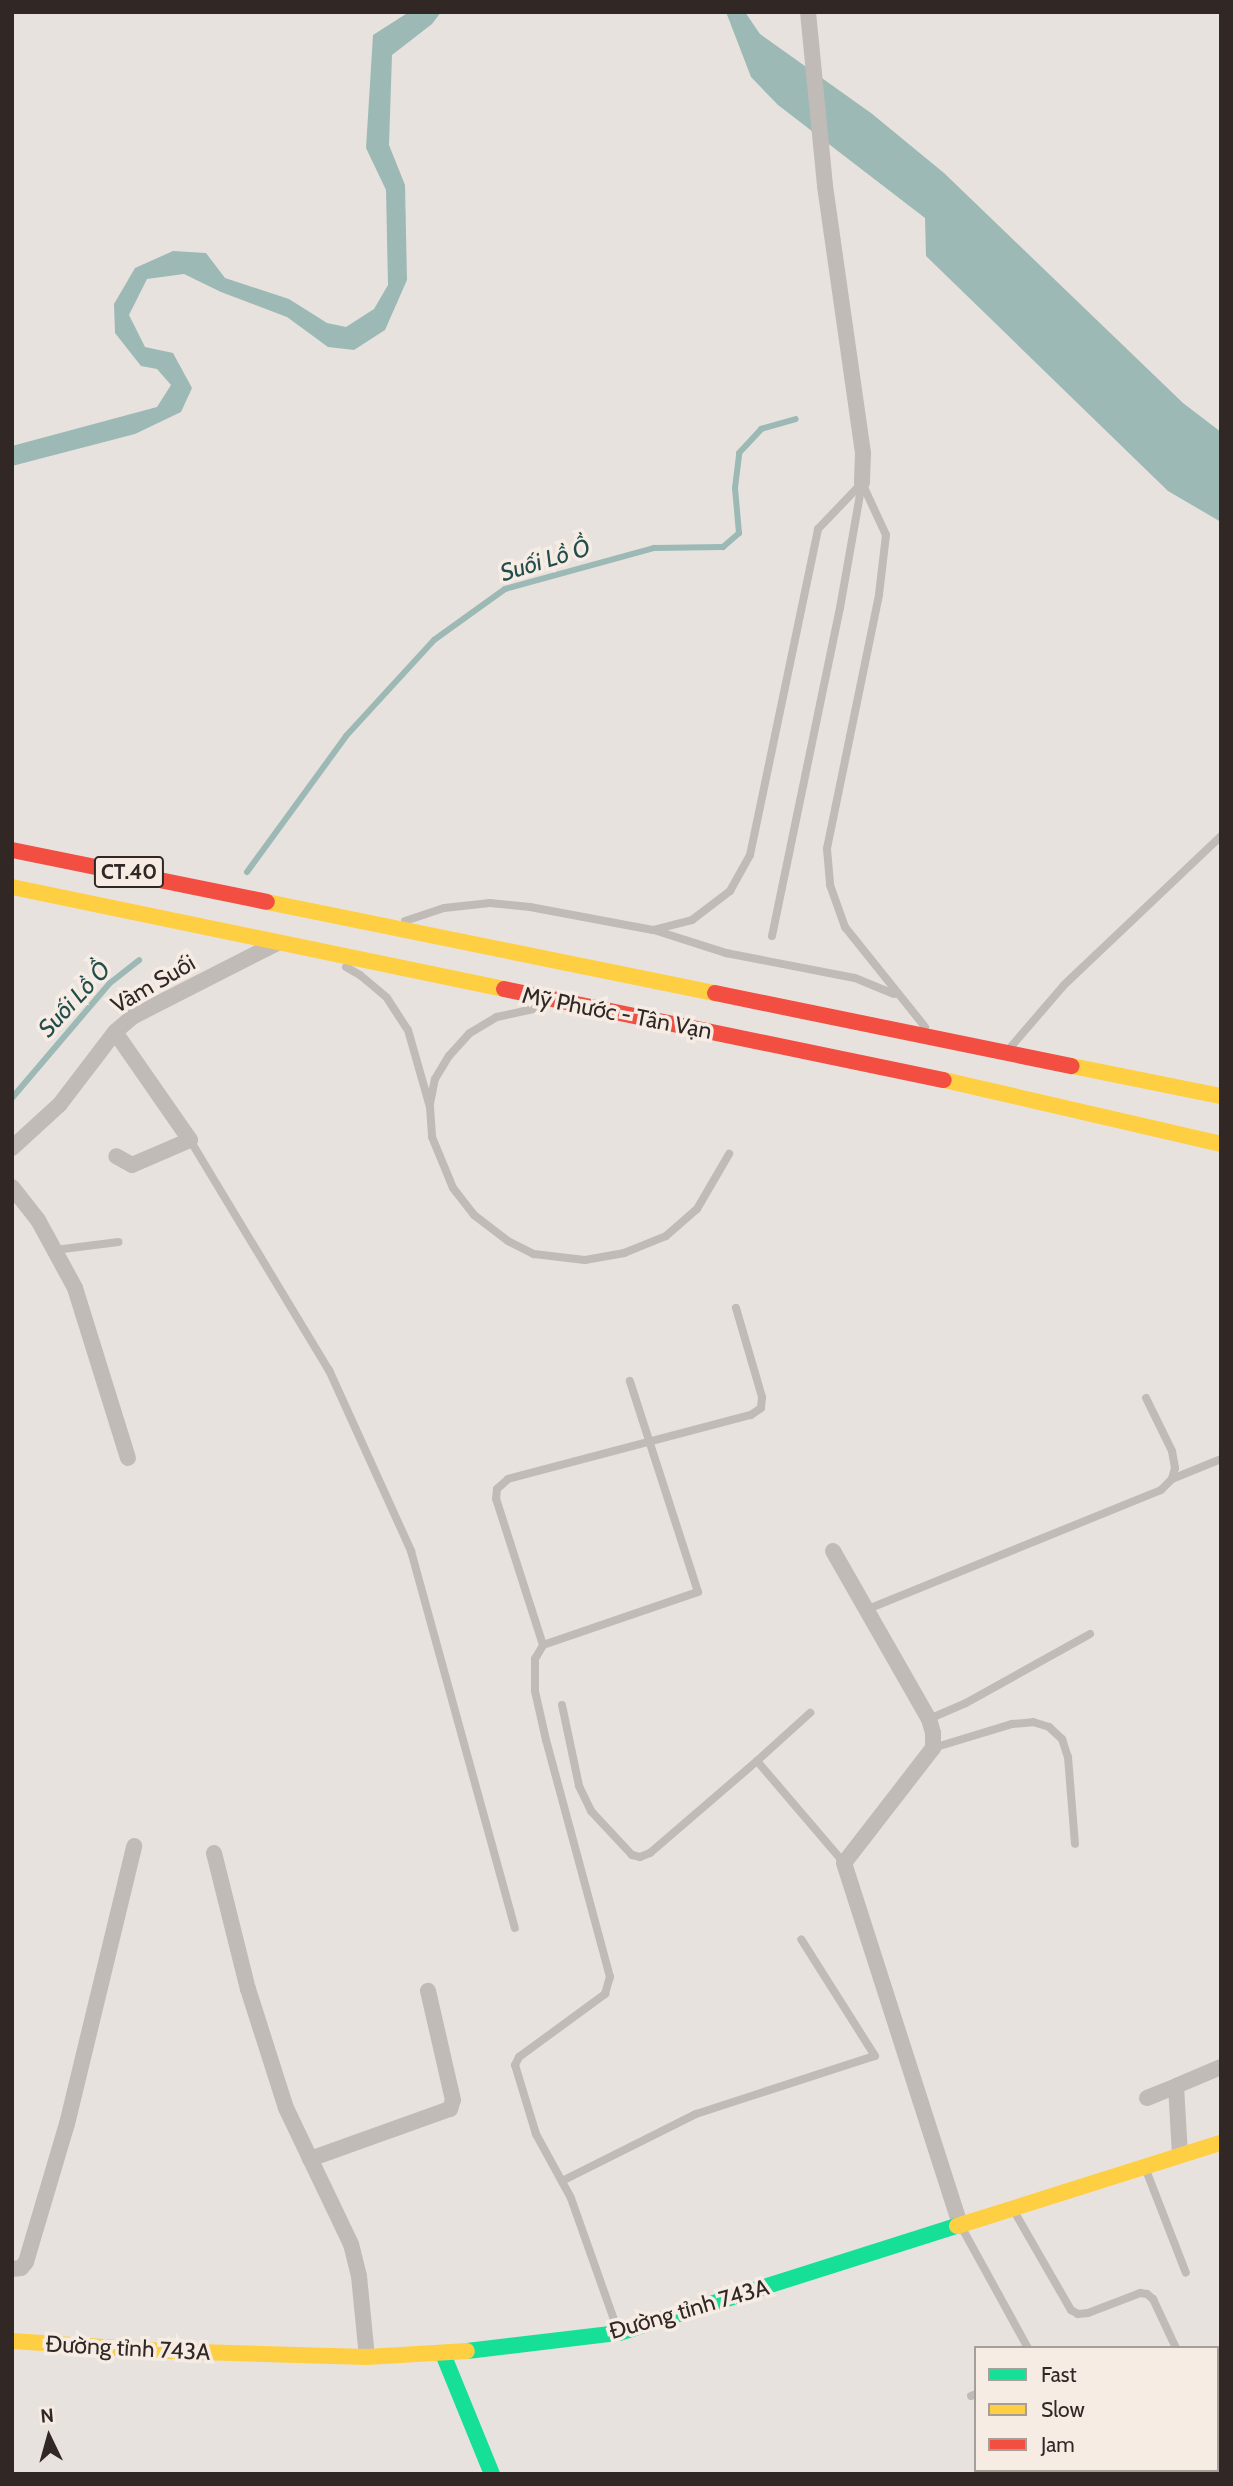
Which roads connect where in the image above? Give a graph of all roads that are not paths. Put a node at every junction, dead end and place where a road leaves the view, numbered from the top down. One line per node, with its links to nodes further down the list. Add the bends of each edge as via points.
1 (808, 16): 2 (street, via 825,186 863,453)
2 (862, 483): 7 (lane, via 818,529 750,855 730,891 692,920); 8 (lane); 11 (lane, via 886,535 879,595 827,849 828,869 845,927)
3 (1221, 836): 15 (lane, via 1064,985)
4 (12, 850): 6 (main road, Mỹ Phước - Tân Vạn / CT.40)
5 (12, 887): 9 (main road, Mỹ Phước - Tân Vạn / CT.40)
6 (386, 927): 7 (lane, via 443,908 490,903); 14 (main road, Mỹ Phước - Tân Vạn)
7 (653, 930): 11 (lane, via 726,953 855,978)
8 (772, 936)
9 (277, 943): 10 (main road, Mỹ Phước - Tân Vạn); 13 (street, Vàm Suối, via 132,1017)
10 (318, 953): 12 (main road, Mỹ Phước - Tân Vạn); 17 (lane, via 360,975 387,998 408,1030)
11 (900, 997): 14 (lane)
12 (564, 1003): 17 (lane, via 497,1017 470,1033 435,1079); 19 (main road, Mỹ Phước - Tân Vạn, via 957,1083)
13 (115, 1032): 18 (street); 20 (street, Vàm Suối, via 60,1104)
14 (934, 1037): 15 (main road, Mỹ Phước - Tân Vạn)
15 (1007, 1051): 16 (main road, Mỹ Phước - Tân Vạn)
16 (1221, 1096)
17 (430, 1107): 21 (lane, via 432,1137 453,1188 474,1215 534,1254 585,1260 624,1254 666,1236 697,1209)
18 (190, 1140): 22 (street, via 132,1166); 46 (lane, via 329,1370 411,1551)
19 (1221, 1144)
20 (12, 1147)
21 (729, 1154)
22 (116, 1156)
23 (12, 1187): 25 (street)
24 (119, 1242): 25 (lane)
25 (55, 1250): 30 (street, via 75,1288)
26 (736, 1308): 29 (lane, via 762,1396 761,1408 751,1415)
27 (630, 1381): 29 (lane)
28 (1146, 1398): 32 (lane, via 1172,1451)
29 (649, 1443): 36 (lane, via 698,1592); 36 (lane, via 508,1479 497,1489 496,1499)
30 (128, 1458)
31 (1221, 1458): 32 (lane)
32 (1172, 1479): 34 (lane, via 1161,1490)
33 (833, 1551): 34 (street)
34 (868, 1609): 39 (street)
35 (1090, 1634): 39 (lane)
36 (543, 1645): 56 (lane, via 535,1660 535,1691 610,1977 605,1994 519,2057 515,2065 536,2134)
37 (562, 1705): 41 (lane, via 579,1786 590,1811 632,1855 650,1853)
38 (810, 1713): 41 (lane)
39 (929, 1719): 40 (street)
40 (933, 1748): 42 (lane, via 1012,1724 1033,1722 1049,1727 1062,1739 1068,1757); 45 (street)
41 (757, 1761): 45 (lane)
42 (1075, 1844)
43 (134, 1846): 59 (street, via 67,2124 26,2262)
44 (214, 1853): 54 (street, via 248,1989 286,2108)
45 (844, 1863): 58 (street)
46 (515, 1928)
47 (801, 1939): 56 (lane, via 875,2056 696,2114)
48 (428, 1991): 54 (street, via 453,2100 450,2109)
49 (1221, 2067): 50 (street)
50 (1176, 2086): 51 (street); 53 (street)
51 (1147, 2098)
52 (1221, 2143): 53 (main road, Đường tỉnh 743A)
53 (1180, 2155): 55 (main road, Đường tỉnh 743A)
54 (310, 2159): 66 (street, via 351,2244)
55 (1144, 2167): 57 (main road, Đường tỉnh 743A); 60 (lane)
56 (562, 2181): 61 (lane)
57 (1013, 2208): 58 (main road, Đường tỉnh 743A); 64 (lane, via 1071,2310 1088,2314 1147,2294)
58 (960, 2225): 61 (main road, Đường tỉnh 743A); 63 (lane)
59 (12, 2269)
60 (1186, 2273)
61 (619, 2333): 65 (main road, Đường tỉnh 743A)
62 (12, 2341): 66 (main road, Đường tỉnh 743A)
63 (1027, 2346)
64 (1175, 2346)
65 (443, 2354): 66 (main road, Đường tỉnh 743A); 67 (main road)
66 (367, 2357)
67 (492, 2474)

